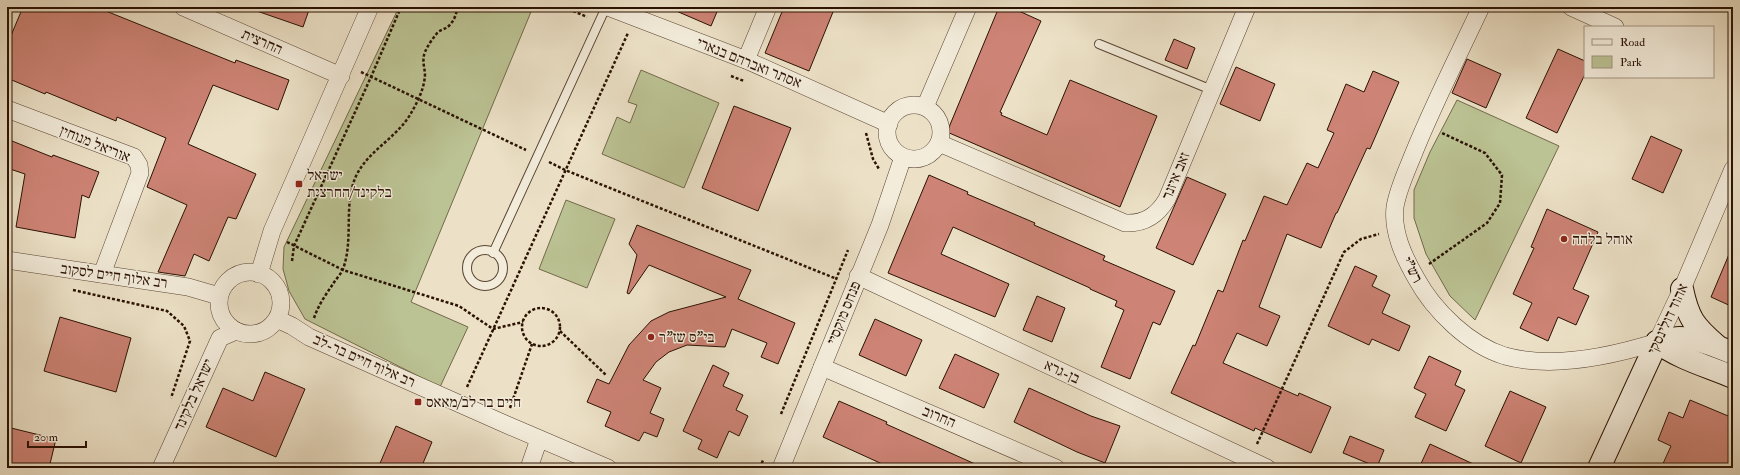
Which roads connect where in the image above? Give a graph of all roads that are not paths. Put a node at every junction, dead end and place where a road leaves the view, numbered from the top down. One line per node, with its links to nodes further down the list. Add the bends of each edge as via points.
1 (183, 7): 12 (street, החרצית)
2 (370, 7): 12 (street)
3 (607, 7): 11 (street, אסתר ואברהם בנארי); 20 (lane)
4 (768, 7): 11 (street)
5 (968, 7): 14 (street)
6 (1247, 7): 13 (street, זאב איזנר)
7 (1481, 7): 29 (street, רש"י, via 1426,126 1395,207 1396,229 1402,250 1414,274 1448,321 1487,349 1506,356 1547,361 1570,360 1605,355)
8 (1571, 7): 9 (street)
9 (1613, 26)
10 (1099, 44): 13 (lane)
11 (746, 60): 16 (street, אסתר ואברהם בנארי)
12 (343, 70): 23 (street, via 272,232)
13 (1212, 90): 17 (street, זאב איזנר, via 1167,200 1157,213 1143,222 1125,223)
14 (925, 107): 16 (street, via 914,105 900,108 894,113); 17 (street, via 936,116 940,125)
15 (7, 109): 22 (street, אוריאל מנוחין, via 134,157 139,165 140,173)
16 (889, 124): 18 (street, via 887,137 891,146)
17 (939, 143): 18 (street, via 934,151 924,157)
18 (903, 157): 24 (street, פנחס מוקסיי, via 880,225)
19 (1733, 169): 25 (street, אהוד דולינסקי)
20 (493, 253): 20 (lane, via 479,251 468,261 467,271 474,283 484,287 490,286 502,276 501,260)
21 (7, 260): 22 (street, רב אלוף חיים לסקוב)
22 (102, 274): 26 (street, רב אלוף חיים לסקוב, via 188,287)
23 (259, 274): 26 (street, via 239,274 223,286); 27 (street, via 267,278 278,292 281,301)
24 (858, 276): 31 (street, פנחס מוקסיי); 39 (street, בן-גרא)
25 (1682, 289): 29 (street, אהוד דולינסקי); 30 (street, via 1692,321 1700,331)
26 (219, 296): 28 (street, via 221,317)
27 (277, 319): 28 (street, via 263,332 250,334); 33 (street, רב אלוף חיים בר-לב, via 309,337)
28 (236, 331): 34 (street, ישראל בלקינד, via 220,338)
29 (1657, 342): 30 (street, via 1679,338); 32 (street, via 1685,359); 40 (street, אהוד דולינסקי)
30 (1725, 349)
31 (822, 367): 37 (street, פנחס מוקסיי); 38 (street, החרוב)
32 (1733, 377)
33 (539, 439): 35 (street); 36 (street, רב אלוף חיים בר-לב)
34 (161, 468)
35 (529, 468)
36 (608, 468)
37 (781, 468)
38 (1056, 468)
39 (1267, 468)
40 (1599, 468)

